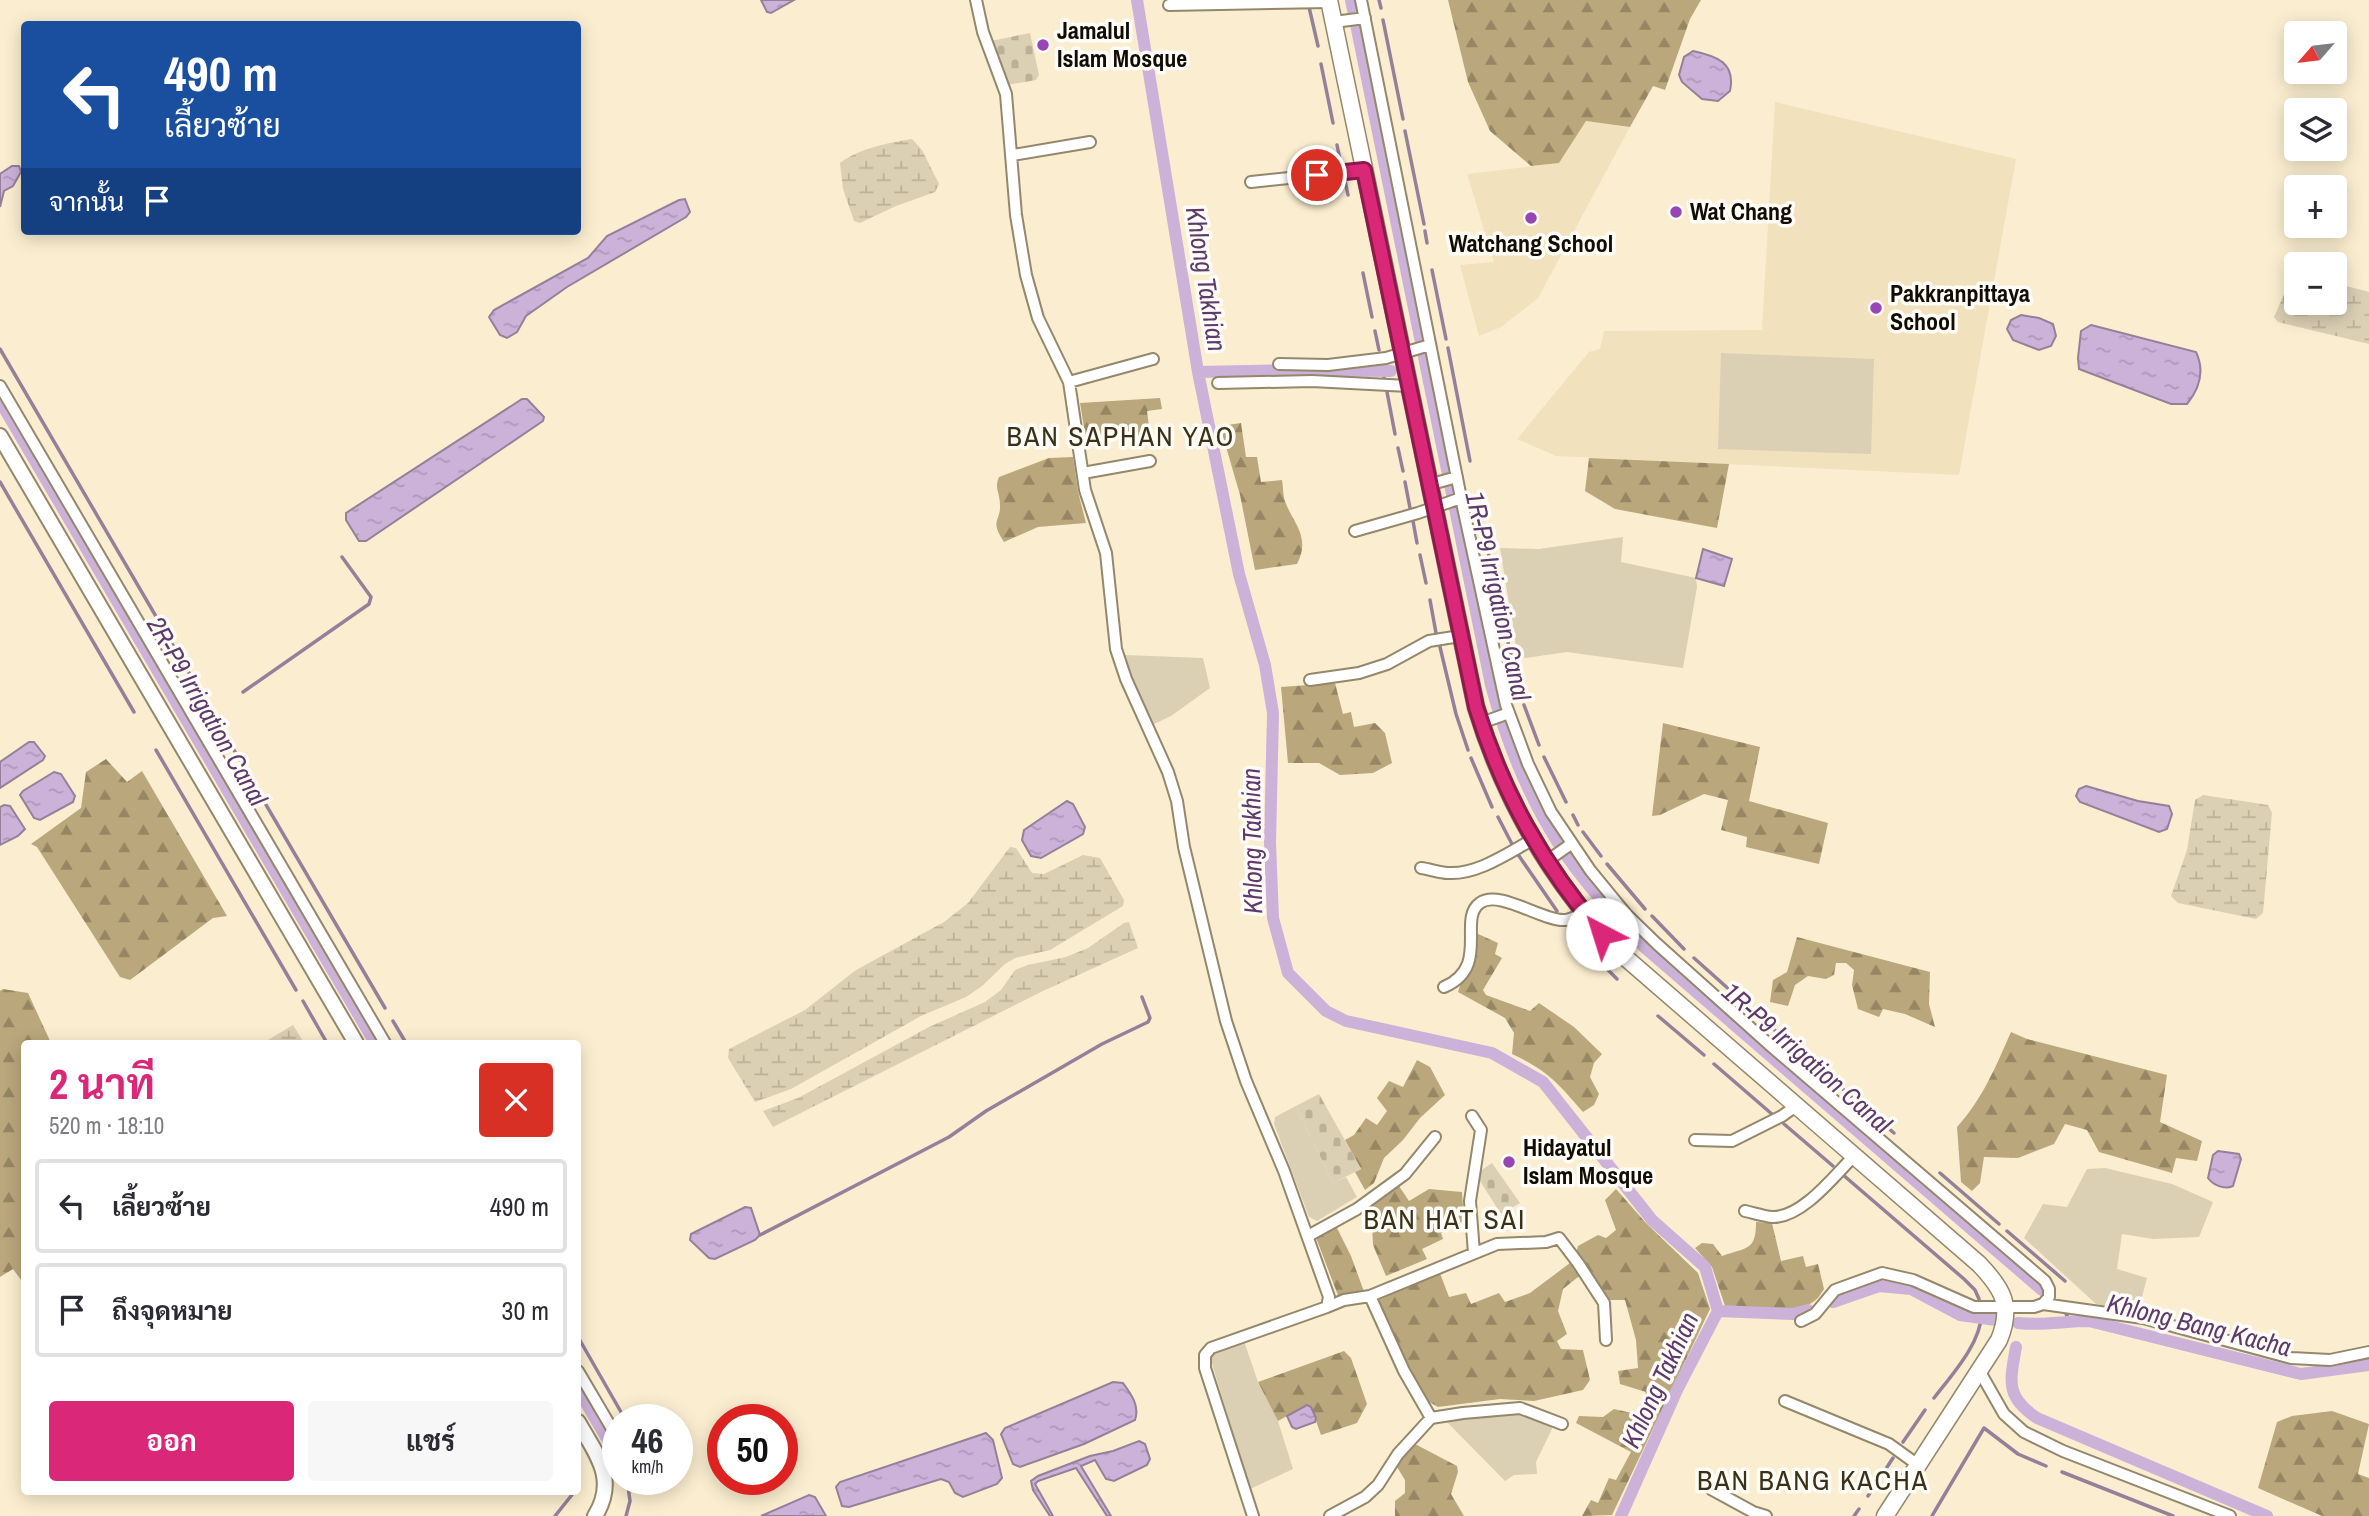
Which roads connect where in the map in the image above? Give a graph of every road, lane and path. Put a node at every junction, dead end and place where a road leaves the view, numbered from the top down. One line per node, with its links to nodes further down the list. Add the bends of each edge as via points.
1 (976, 0): 8 (street, via 1006,94)
2 (1361, 0): 5 (street)
3 (1329, 1): 4 (street); 6 (main road)
4 (1169, 5)
5 (1363, 18): 6 (street); 11 (street)
6 (1338, 22): 9 (main road)
7 (1090, 142): 8 (street)
8 (1013, 155): 15 (street, via 1016,215 1032,300)
9 (1364, 170): 10 (street); 12 (main road)
10 (1251, 182)
11 (1428, 345): 12 (street); 22 (street)
12 (1406, 352): 14 (street, via 1328,365); 18 (main road)
13 (1153, 359): 15 (street)
14 (1279, 365)
15 (1069, 382): 21 (street)
16 (1218, 383): 18 (street)
17 (0, 386): 31 (street)
18 (1408, 386): 23 (main road)
19 (0, 436): 32 (street)
20 (1150, 461): 21 (street)
21 (1083, 473): 47 (street, via 1106,553 1116,649 1168,772 1226,1021)
22 (1454, 477): 23 (street); 24 (street)
23 (1434, 483): 25 (main road)
24 (1459, 499): 25 (street); 29 (street)
25 (1439, 506): 26 (street); 27 (main road)
26 (1354, 531)
27 (1460, 636): 28 (street, via 1429,641 1359,673); 30 (main road)
28 (1310, 680)
29 (1506, 713): 30 (street); 34 (street)
30 (1486, 722): 33 (main road, via 1504,784)
31 (195, 724): 32 (street); 40 (street)
32 (178, 733): 39 (street)
33 (1532, 840): 35 (main road); 36 (street, via 1460,872)
34 (1569, 846): 35 (street); 50 (street, via 1626,914 1675,961 2045,1281 2049,1297)
35 (1551, 858): 37 (main road)
36 (1421, 868)
37 (1583, 912): 38 (street, via 1566,921 1513,904 1481,902 1474,909 1467,968 1457,982); 41 (main road, via 1619,952)
38 (1444, 987)
39 (354, 1040)
40 (383, 1040)
41 (1796, 1106): 44 (street, via 1732,1141); 45 (main road)
42 (1472, 1116): 48 (street, via 1481,1130 1470,1201)
43 (1435, 1137): 47 (street, via 1405,1174 1357,1209)
44 (1695, 1140)
45 (1854, 1156): 46 (street, via 1796,1210 1772,1217); 52 (main road, via 1979,1264 1999,1288)
46 (1745, 1212)
47 (1308, 1236): 51 (street, via 1329,1297)
48 (1474, 1253): 49 (street); 54 (street, via 1497,1244 1559,1238 1604,1303)
49 (1370, 1296): 51 (street); 60 (street)
50 (2043, 1304): 52 (street); 55 (street, via 2143,1318 2291,1359 2330,1360)
51 (1327, 1307): 68 (street, via 1211,1348 1205,1355 1205,1368)
52 (2006, 1308): 53 (street, via 1974,1307 1913,1280 1882,1273 1835,1290 1815,1314); 56 (main road, via 2004,1329)
53 (1801, 1321)
54 (1606, 1340)
55 (2369, 1352)
56 (1980, 1372): 64 (main road); 72 (street, via 2004,1414 2024,1432)
57 (581, 1376): 59 (street)
58 (1785, 1401): 64 (street, via 1889,1444)
59 (602, 1412)
60 (1431, 1418): 61 (street, via 1520,1408); 69 (street, via 1398,1454 1378,1485)
61 (1562, 1424)
62 (581, 1427): 63 (street)
63 (602, 1465)
64 (1918, 1465): 71 (main road)
65 (1711, 1489): 70 (street)
66 (605, 1495): 67 (street)
67 (595, 1516)
68 (1253, 1516)
69 (1330, 1516)
70 (1766, 1516)
71 (1885, 1516)
72 (2230, 1516)

